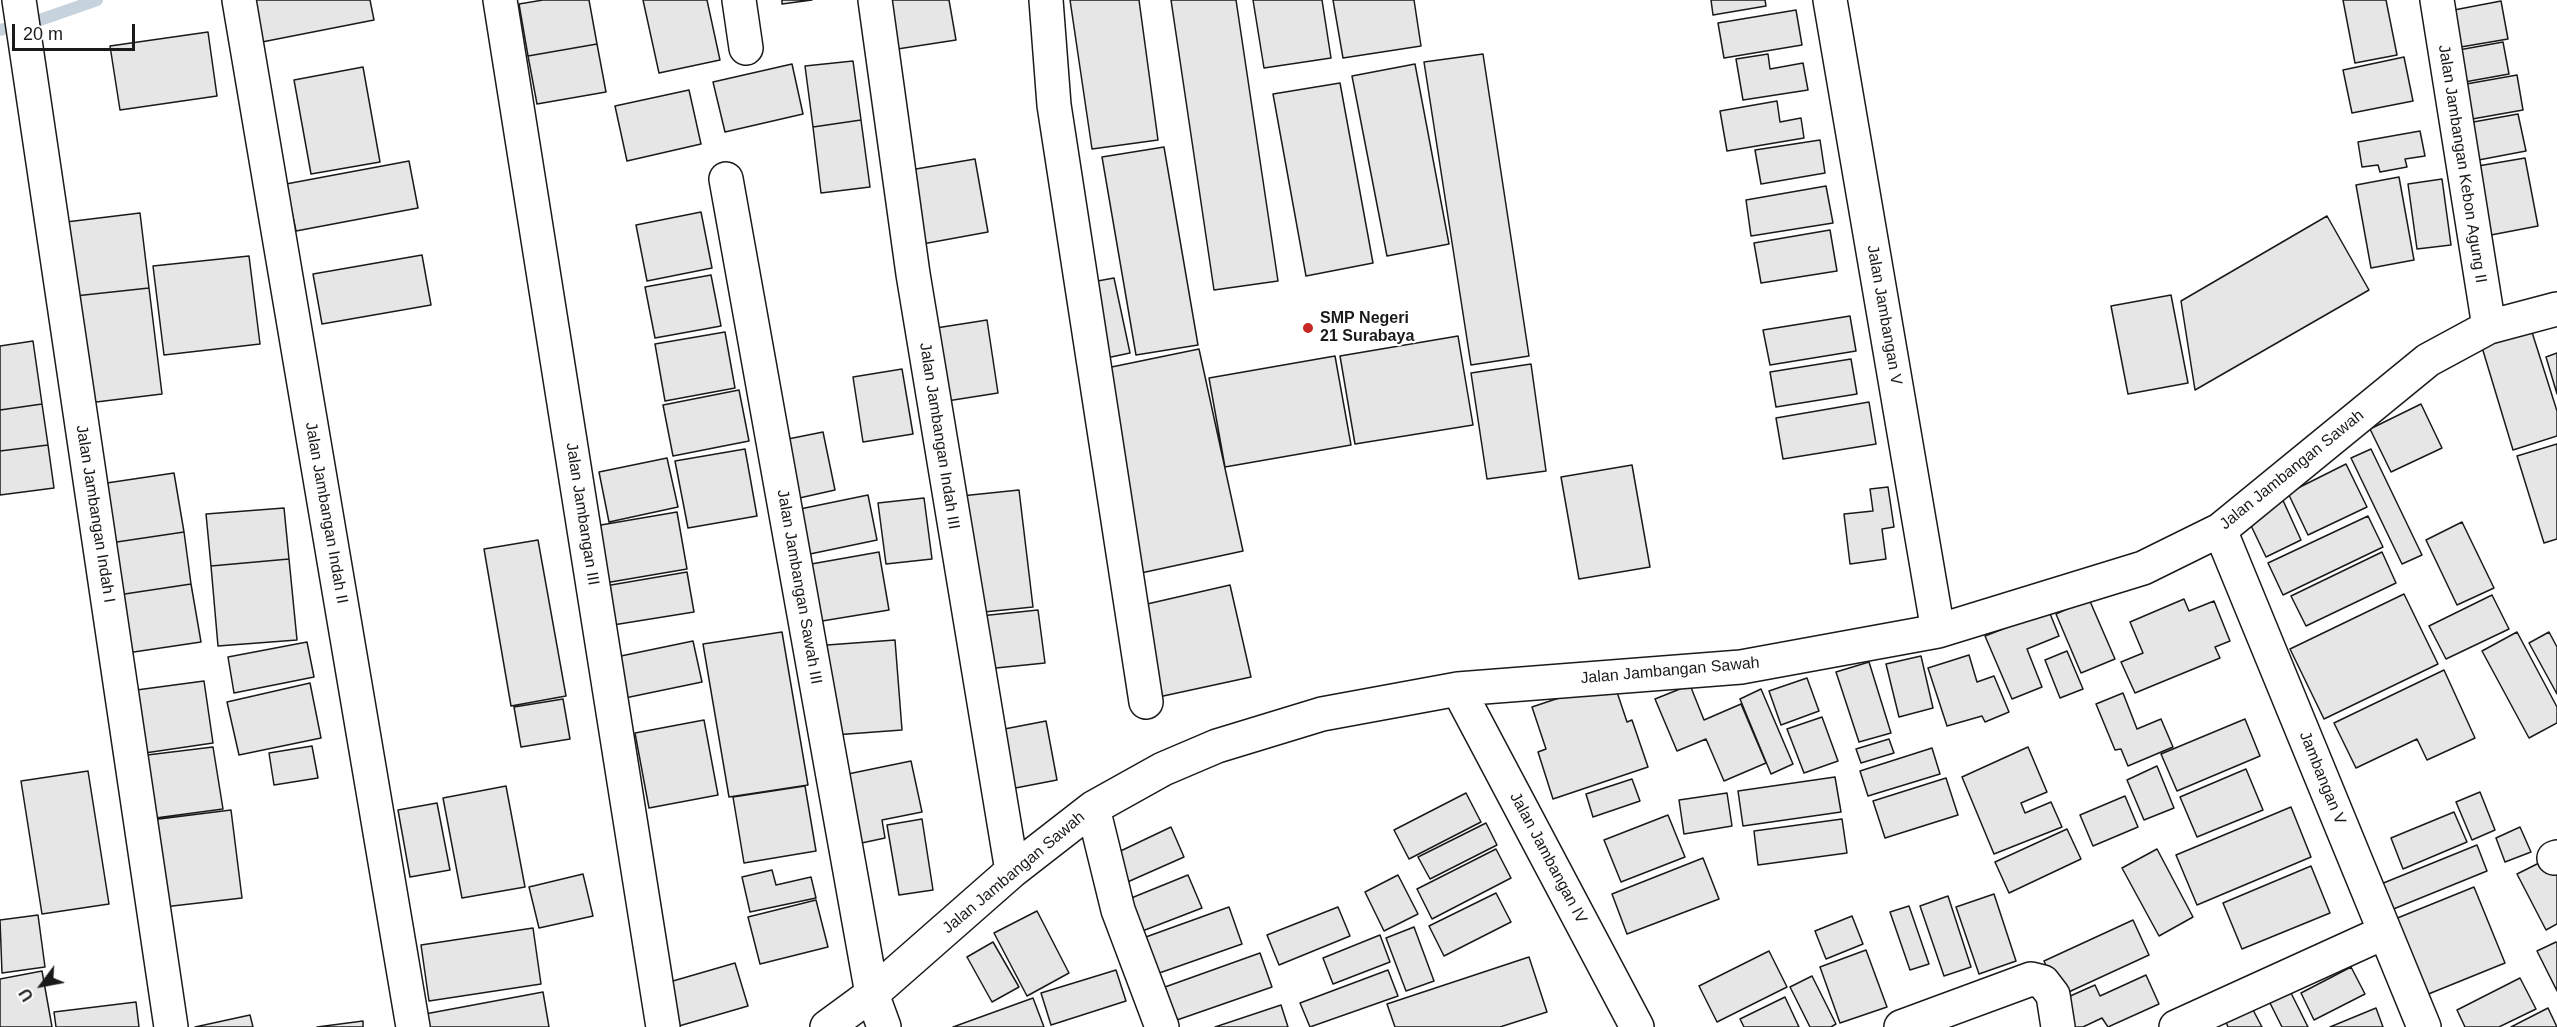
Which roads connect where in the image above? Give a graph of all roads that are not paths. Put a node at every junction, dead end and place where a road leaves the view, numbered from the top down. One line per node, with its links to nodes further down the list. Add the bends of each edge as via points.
1 (500, 0): 23 (street, Jalan Jambangan III)
2 (739, 0): 9 (street)
3 (875, 0): 18 (street, Jalan Jambangan Indah III, via 913,274)
4 (1046, 0): 16 (street, via 1054,105)
5 (1830, 0): 14 (street, Jalan Jambangan V)
6 (2437, 0): 12 (street, Jalan Jambangan Kebon Agung II)
7 (239, 1): 22 (street, Jalan Jambangan Indah II)
8 (19, 5): 21 (street, Jalan Jambangan Indah I)
9 (746, 48)
10 (726, 179): 20 (street, Jalan Jambangan Sawah III)
11 (2557, 309): 12 (street, Jalan Jambangan Sawah)
12 (2489, 327): 13 (street, Jalan Jambangan Sawah, via 2428,360)
13 (2220, 530): 14 (street, Jalan Jambangan Sawah, via 2143,568); 19 (street, Jambangan V)
14 (1938, 631): 15 (street, Jalan Jambangan Sawah, via 1741,667)
15 (1458, 689): 17 (street, Jalan Jambangan Sawah, via 1322,714 1217,746 1163,769); 27 (street, Jalan Jambangan IV)
16 (1146, 702)
17 (1093, 808): 18 (street, Jalan Jambangan Sawah); 26 (street, via 1118,910)
18 (1012, 871): 20 (street, Jalan Jambangan Sawah)
19 (2385, 932): 30 (street); 31 (street, Jambangan V)
20 (872, 994): 24 (street, Jalan Jambangan Sawah); 25 (street)
21 (171, 1027)
22 (413, 1027)
23 (663, 1027)
24 (827, 1027)
25 (884, 1027)
26 (1162, 1027)
27 (1637, 1027)
28 (1901, 1027): 29 (street, via 2031,979 2043,982 2053,995)
29 (2058, 1027)
30 (2176, 1027)
31 (2424, 1027)

